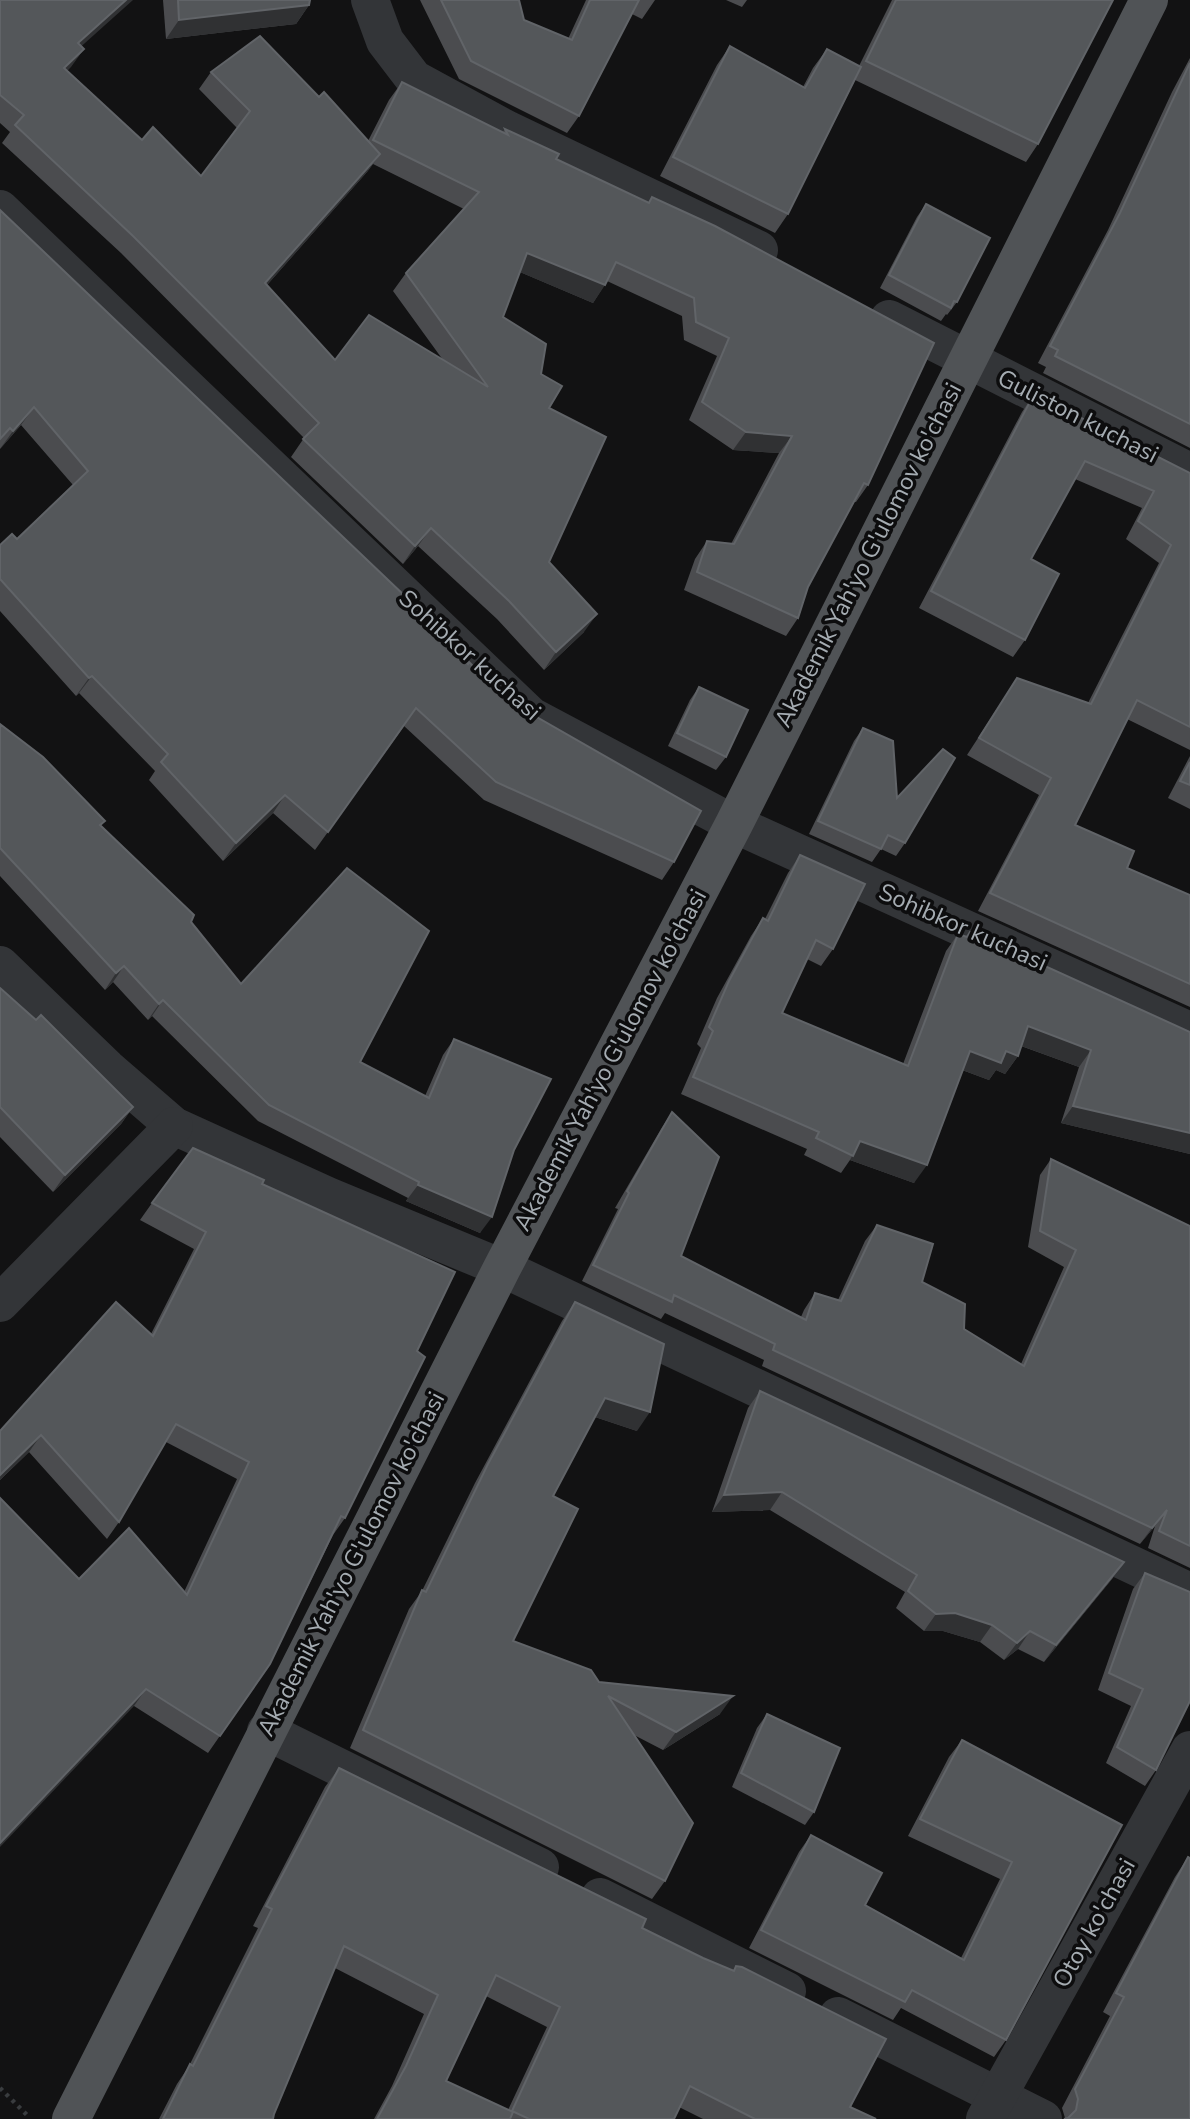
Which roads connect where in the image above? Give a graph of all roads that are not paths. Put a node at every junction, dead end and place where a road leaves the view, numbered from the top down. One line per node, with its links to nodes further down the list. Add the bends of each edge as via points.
1 (370, 0): 4 (street, via 385,41 414,79 508,130)
2 (1149, 0): 6 (main road, Akademik Yah'yo G'ulomov ko'chasi)
3 (0, 209): 8 (street, Sohibkor kuchasi, via 531,716)
4 (784, 263)
5 (857, 302): 6 (street, Guliston kuchasi)
6 (966, 359): 7 (street, Guliston kuchasi); 8 (main road, Akademik Yah'yo G'ulomov ko'chasi)
7 (1190, 472)
8 (734, 824): 10 (street, Sohibkor kuchasi); 12 (main road, Akademik Yah'yo G'ulomov ko'chasi)
9 (0, 965): 11 (street)
10 (1190, 1031)
11 (174, 1126): 12 (street); 13 (street)
12 (502, 1268): 14 (street); 15 (main road, Akademik Yah'yo G'ulomov ko'chasi)
13 (0, 1303)
14 (1190, 1592)
15 (266, 1731): 17 (street); 18 (main road, Akademik Yah'yo G'ulomov ko'chasi)
16 (1190, 1750): 17 (street, Otoy ko'chasi)
17 (991, 2107): 19 (street)
18 (71, 2119)
19 (1043, 2119)

